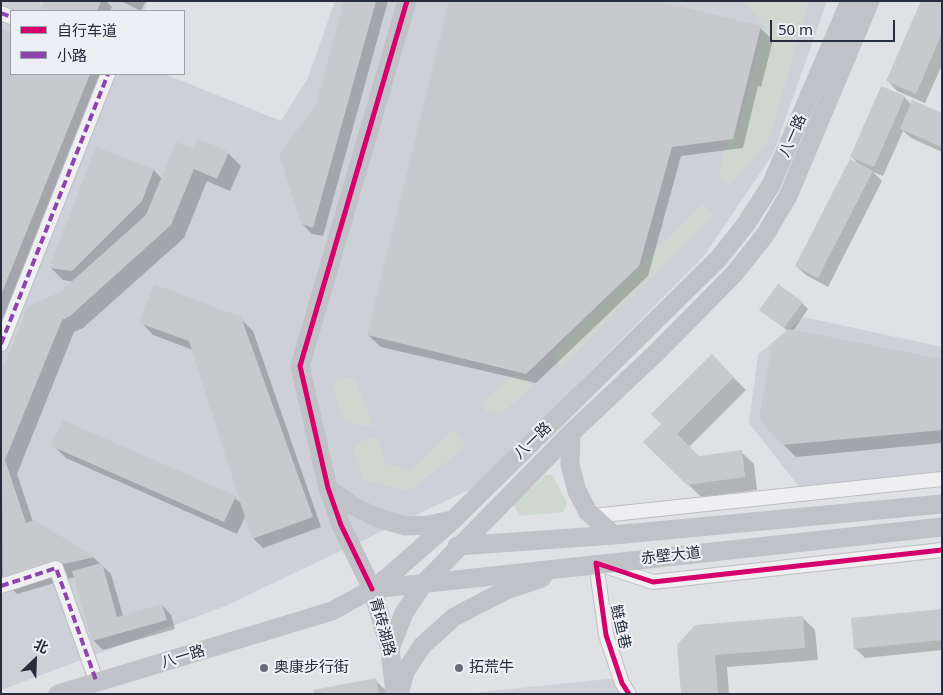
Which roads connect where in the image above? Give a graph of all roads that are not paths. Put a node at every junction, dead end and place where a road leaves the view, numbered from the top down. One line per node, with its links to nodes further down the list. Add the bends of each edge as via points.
1 (407, 1): 8 (main road, 青砖湖路, via 300,366)
2 (850, 1): 11 (main road, 八一路, via 771,185 746,224 719,258)
3 (870, 1): 6 (main road, 八一路, via 788,196 765,235 734,274)
4 (108, 75): 5 (street)
5 (1, 344)
6 (571, 433): 10 (main road, via 570,465 577,491); 14 (main road, 八一路)
7 (942, 480): 10 (street)
8 (328, 488): 11 (main road, via 378,518 406,526); 20 (main road, 青砖湖路, via 341,525)
9 (942, 504): 13 (main road, 赤壁大道)
10 (593, 516): 13 (main road)
11 (453, 520): 15 (main road, 八一路)
12 (942, 527): 17 (main road, 赤壁大道)
13 (614, 535): 14 (main road, 赤壁大道)
14 (462, 546): 15 (main road, 赤壁大道); 18 (main road, 八一路)
15 (420, 549): 20 (main road, 八一路)
16 (942, 550): 17 (street, via 653,582)
17 (588, 564): 18 (main road, 赤壁大道); 25 (main road, via 506,590 454,617 422,646 405,672); 26 (street, 鲢鱼巷, via 606,635 622,683)
18 (424, 583): 20 (main road, 赤壁大道); 21 (main road, 八一路, via 404,612)
19 (1, 586): 22 (street, via 56,568)
20 (372, 590): 21 (main road, 青砖湖路); 22 (main road, 八一路, via 332,612)
21 (390, 649): 24 (main road, 青砖湖路)
22 (97, 683): 23 (main road, 八一路)
23 (58, 694)
24 (395, 694)
25 (399, 694)
26 (629, 694)

